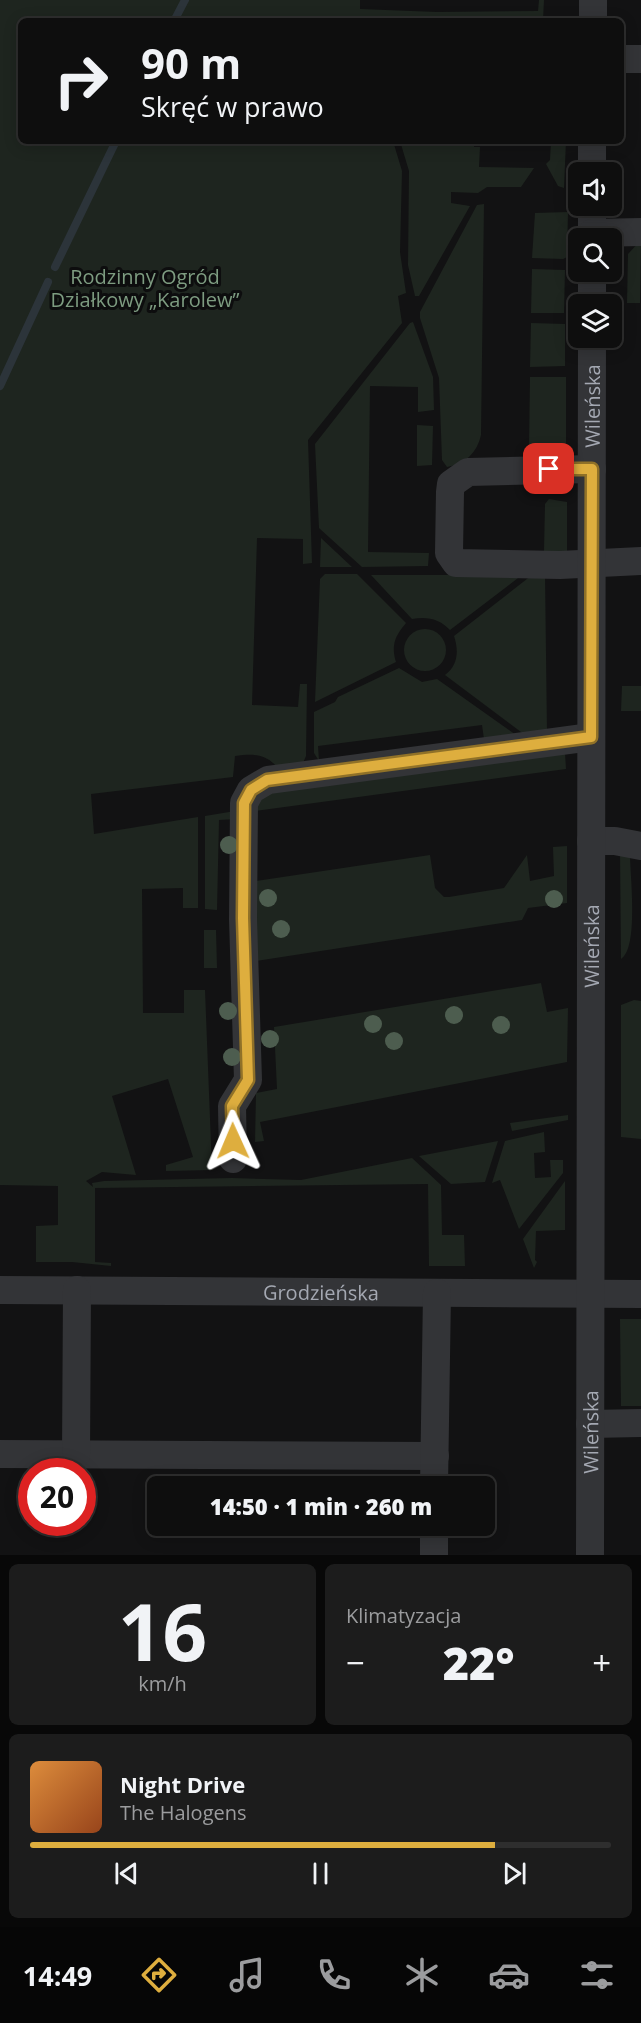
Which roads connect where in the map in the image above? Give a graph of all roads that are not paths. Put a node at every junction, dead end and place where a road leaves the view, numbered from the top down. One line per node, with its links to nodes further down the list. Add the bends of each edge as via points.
1 (624, 59): 2 (street)
2 (641, 59)
3 (592, 144): 4 (street)
4 (592, 162)
5 (592, 226): 6 (street)
6 (641, 232)
7 (592, 348): 8 (street, Wileńska)
8 (592, 469): 10 (street, Wileńska); 10 (street, via 461,475 451,484 449,553 456,563)
9 (641, 561): 10 (street)
10 (592, 563): 11 (street, Wileńska)
11 (591, 737): 12 (street, Wileńska); 14 (street, via 267,780 251,790 244,803 243,886 248,1080 232,1106)
12 (591, 842): 13 (street); 19 (street, Wileńska)
13 (641, 846)
14 (234, 1159)
15 (0, 1290): 16 (street, Grodzieńska)
16 (77, 1290): 17 (street, Grodzieńska); 23 (street)
17 (437, 1293): 19 (street, Grodzieńska); 24 (street)
18 (641, 1294): 19 (street, Grodzieńska)
19 (591, 1296): 21 (street, Wileńska)
20 (641, 1423): 21 (street)
21 (590, 1424): 28 (street, Wileńska)
22 (0, 1454): 23 (street)
23 (76, 1455): 24 (street)
24 (435, 1456): 25 (street)
25 (434, 1476)
26 (434, 1536): 27 (street)
27 (434, 1555)
28 (590, 1555)

